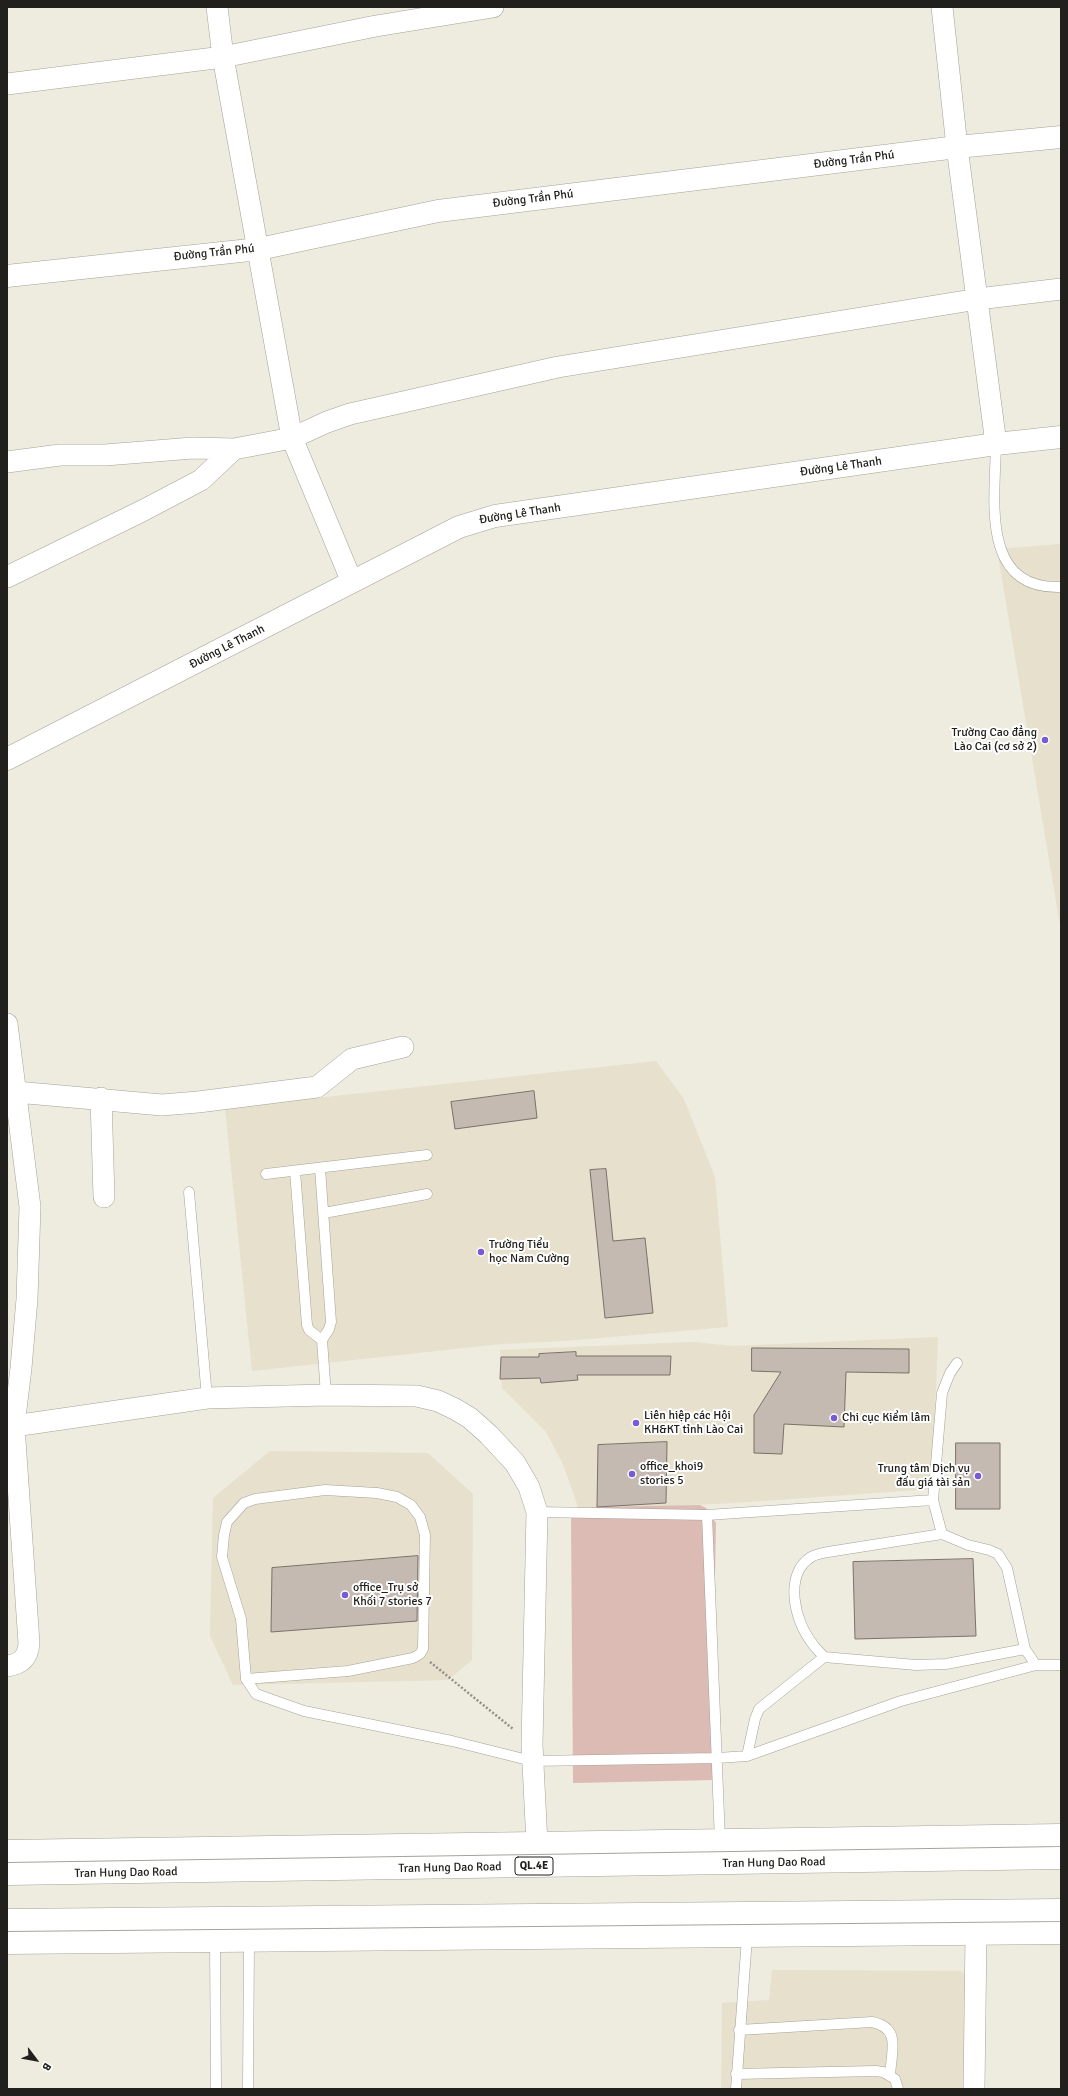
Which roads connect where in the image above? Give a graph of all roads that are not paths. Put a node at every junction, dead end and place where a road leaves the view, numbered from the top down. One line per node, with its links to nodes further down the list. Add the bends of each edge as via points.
1 (217, 7): 4 (street)
2 (493, 7): 4 (street, via 376,26)
3 (942, 7): 7 (street)
4 (223, 57): 5 (street); 8 (street)
5 (7, 84)
6 (1061, 136): 7 (main road, Đường Trần Phú)
7 (957, 147): 8 (main road, Đường Trần Phú, via 438,211); 11 (street)
8 (259, 249): 9 (main road, Đường Trần Phú); 13 (street)
9 (7, 276)
10 (1061, 290): 11 (street)
11 (978, 299): 13 (street, via 558,367 350,414); 14 (street)
12 (1061, 437): 14 (main road, Đường Lê Thanh)
13 (292, 438): 15 (street); 18 (street)
14 (996, 444): 18 (main road, Đường Lê Thanh, via 495,516 459,527); 19 (lane, via 994,516 999,547 1012,571 1022,580 1036,586)
15 (234, 449): 16 (street, via 193,448 105,455 60,455); 17 (street, via 201,480)
16 (7, 462)
17 (7, 577)
18 (352, 582): 20 (main road, Đường Lê Thanh)
19 (1061, 587)
20 (7, 759)
21 (7, 1024): 23 (street)
22 (403, 1046): 24 (street, via 352,1059 317,1087 162,1105)
23 (16, 1092): 24 (street); 37 (street, via 30,1207 27,1299 21,1368)
24 (101, 1098): 31 (street)
25 (427, 1155): 26 (lane)
26 (320, 1168): 27 (lane); 32 (lane)
27 (296, 1171): 28 (lane); 33 (lane, via 307,1325 309,1330)
28 (266, 1174)
29 (189, 1192): 36 (lane)
30 (427, 1194): 32 (lane)
31 (104, 1197)
32 (324, 1213): 33 (lane, via 331,1322)
33 (322, 1340): 35 (lane)
34 (957, 1363): 38 (lane, via 950,1372 942,1393)
35 (326, 1395): 36 (street); 39 (street, via 417,1396 438,1401 455,1409 489,1435 515,1463 529,1487)
36 (207, 1398): 37 (street)
37 (11, 1427): 45 (street, via 29,1642 28,1652 23,1661)
38 (933, 1500): 40 (lane); 41 (lane)
39 (537, 1512): 40 (lane); 48 (street)
40 (707, 1515): 50 (lane)
41 (942, 1534): 42 (lane, via 968,1545 989,1550 1003,1559); 43 (lane, via 828,1552 812,1556 804,1563 796,1576 796,1607 812,1643)
42 (1025, 1649): 43 (lane, via 946,1664 916,1665); 46 (lane)
43 (824, 1657): 49 (lane, via 759,1709)
44 (1061, 1665): 46 (lane)
45 (7, 1666)
46 (1036, 1666): 49 (lane, via 901,1702)
47 (246, 1679): 47 (lane, via 241,1619 222,1557 227,1522 244,1503 255,1499 325,1490 349,1490 377,1493 411,1505 420,1516 425,1535 424,1642 420,1654 413,1658 348,1671); 48 (lane, via 256,1694 304,1711 452,1741)
48 (532, 1753): 50 (lane); 53 (street)
49 (747, 1756): 50 (lane)
50 (718, 1758): 52 (lane)
51 (1061, 1835): 52 (main road, Tran Hung Dao Road)
52 (720, 1841): 53 (main road, Tran Hung Dao Road)
53 (537, 1843): 54 (main road, Tran Hung Dao Road)
54 (7, 1851)
55 (1061, 1858): 56 (main road, Tran Hung Dao Road / QL.4E)
56 (7, 1874)
57 (1061, 1910): 58 (main road)
58 (7, 1920)
59 (1061, 1933): 60 (main road)
60 (976, 1934): 61 (main road); 72 (street)
61 (746, 1937): 63 (main road); 65 (lane)
62 (215, 1941): 63 (main road); 64 (main road); 68 (lane)
63 (249, 1941): 69 (lane)
64 (7, 1943)
65 (740, 2030): 66 (lane); 67 (lane, via 872,2022 881,2024 887,2027 892,2036)
66 (736, 2074): 67 (lane, via 876,2071); 70 (lane)
67 (890, 2076): 71 (lane, via 895,2079)
68 (216, 2089)
69 (248, 2089)
70 (736, 2089)
71 (898, 2089)
72 (974, 2089)

